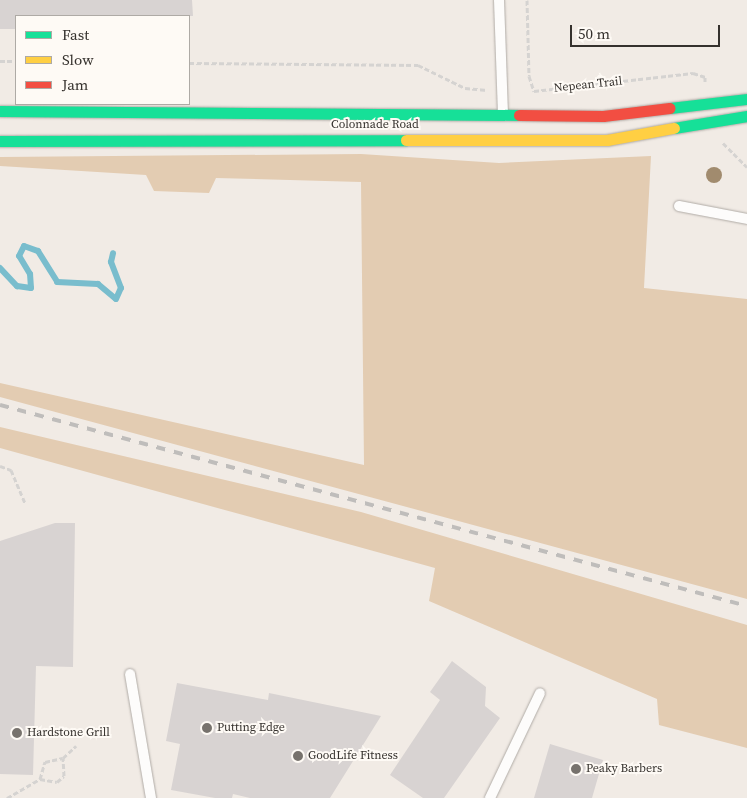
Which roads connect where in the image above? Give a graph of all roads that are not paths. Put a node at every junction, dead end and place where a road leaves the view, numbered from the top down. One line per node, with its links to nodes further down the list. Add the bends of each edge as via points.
1 (499, 0): 4 (lane)
2 (747, 99): 4 (street, Colonnade Road, via 603,116)
3 (0, 111): 4 (street, Colonnade Road)
4 (503, 113): 6 (lane)
5 (747, 116): 6 (street, Colonnade Road, via 607,140)
6 (502, 139): 7 (street, Colonnade Road)
7 (0, 140)
8 (678, 206): 9 (lane)
9 (747, 219)
10 (130, 674): 12 (lane)
11 (540, 693): 13 (lane)
12 (151, 798)
13 (490, 798)

